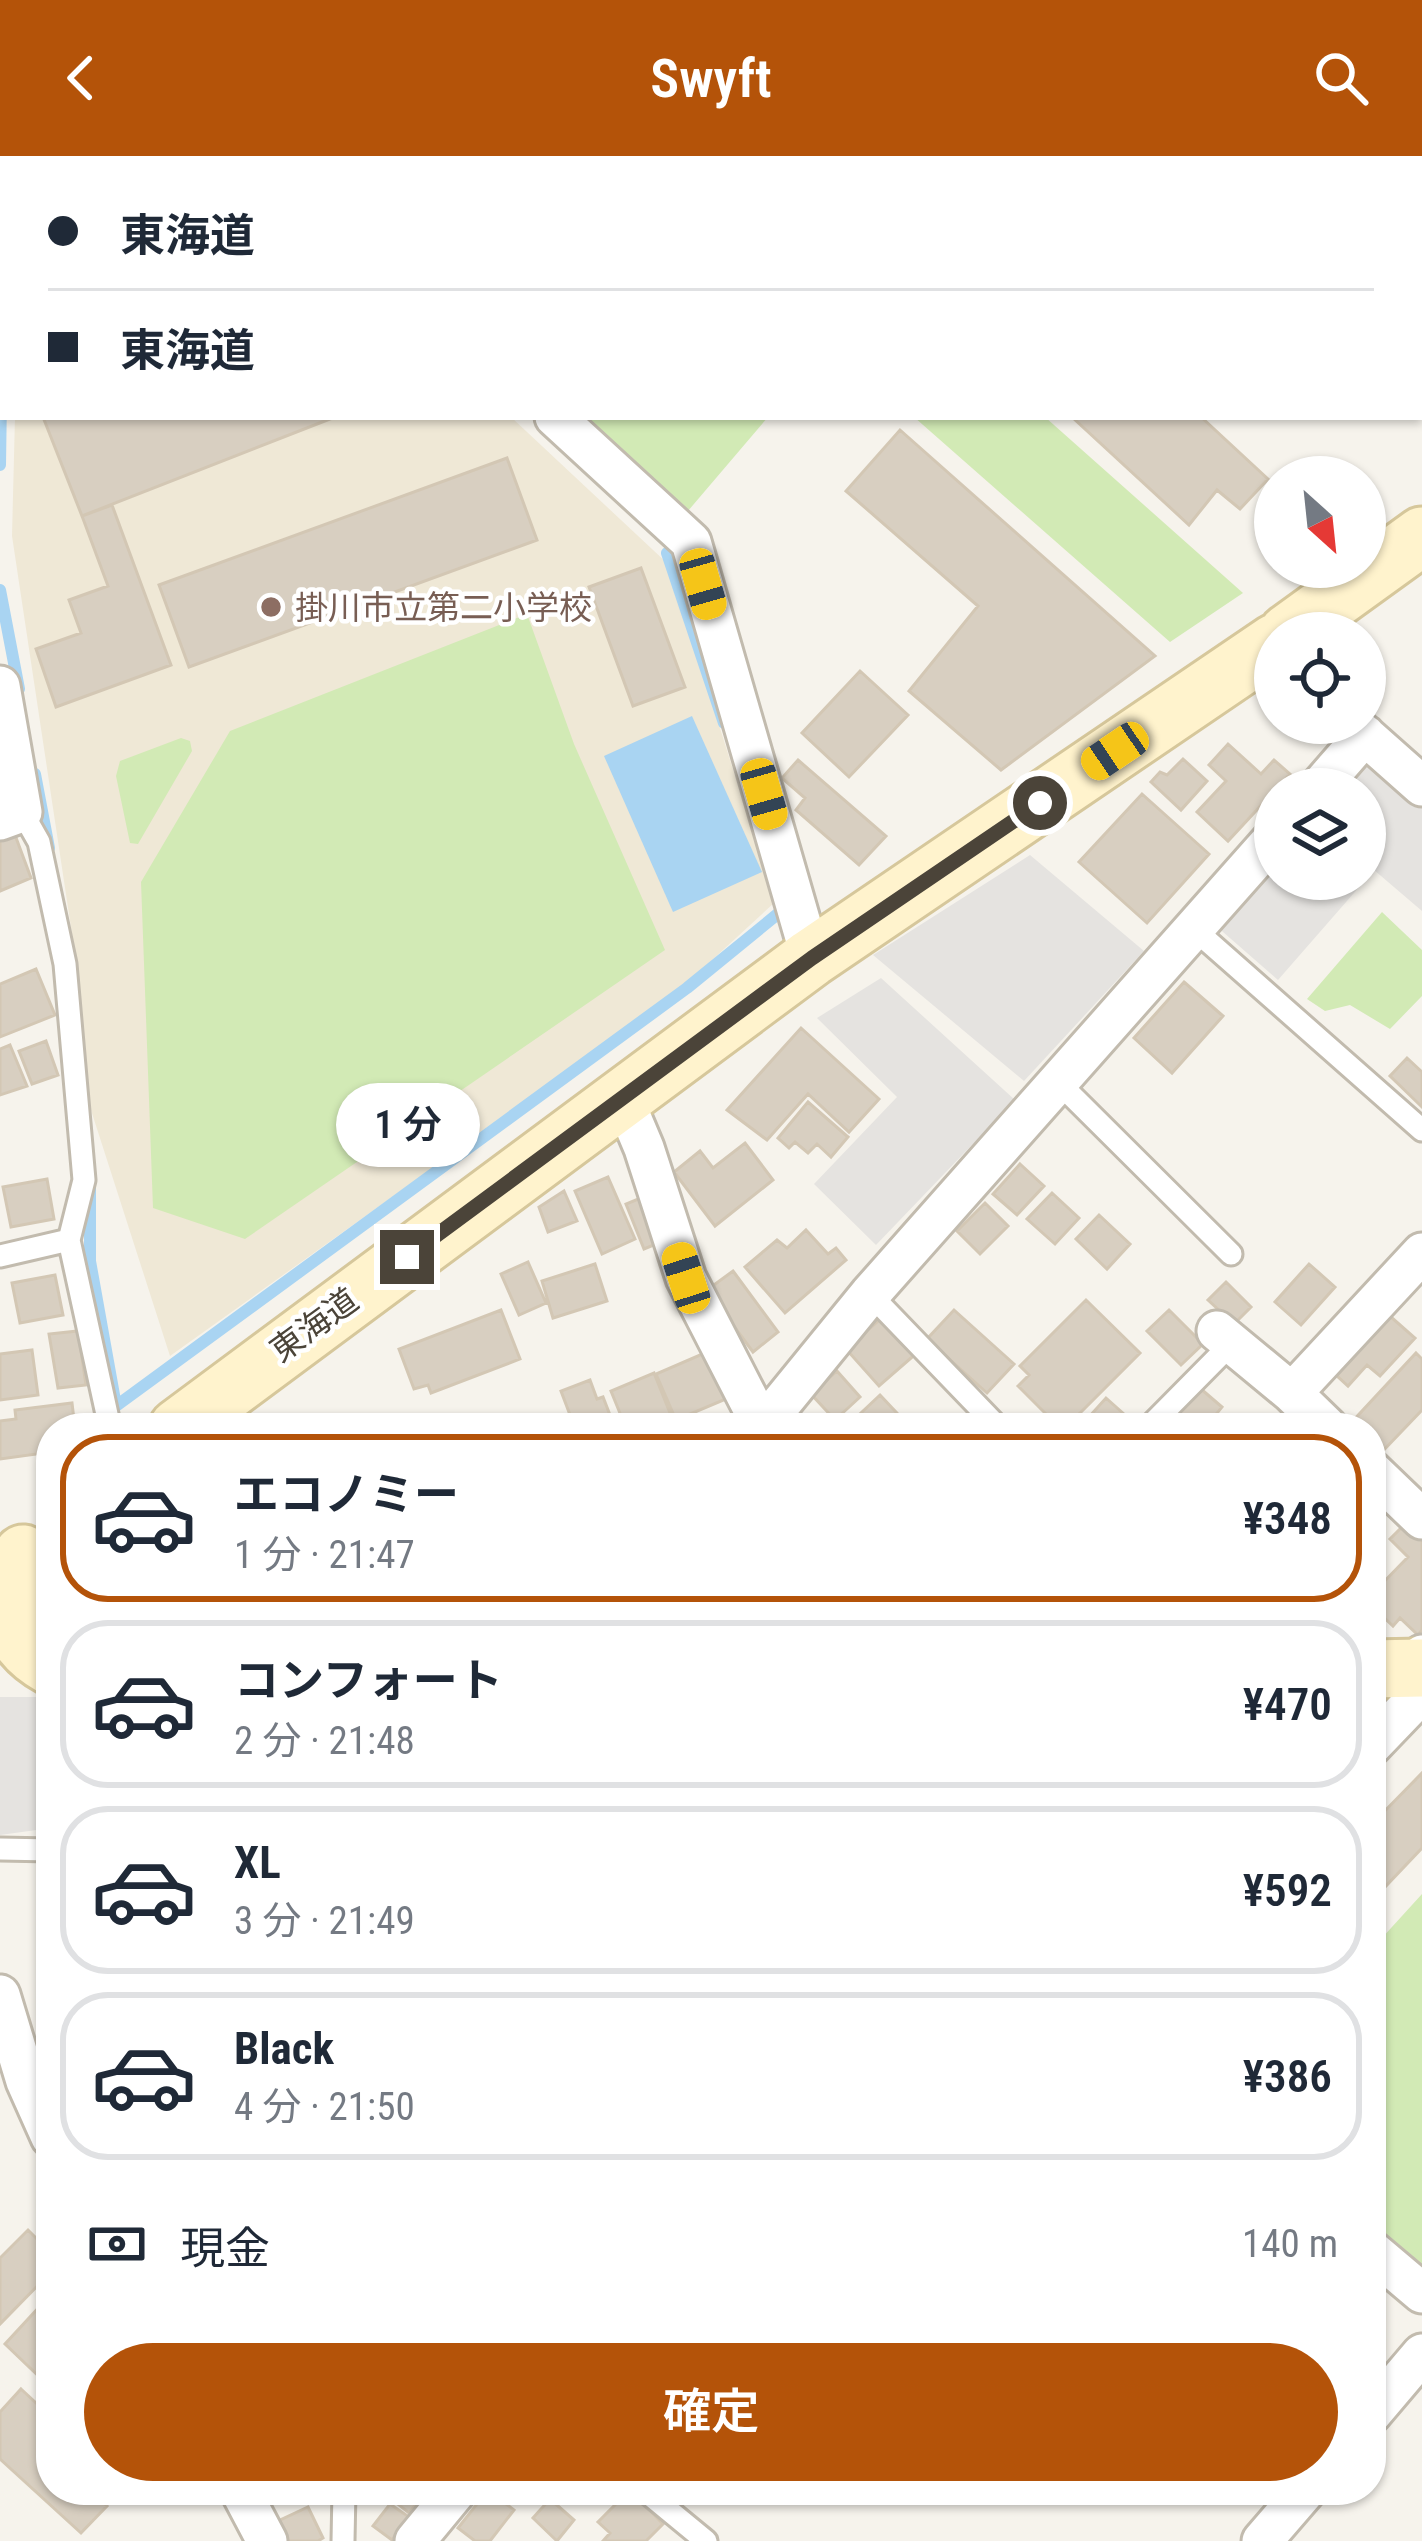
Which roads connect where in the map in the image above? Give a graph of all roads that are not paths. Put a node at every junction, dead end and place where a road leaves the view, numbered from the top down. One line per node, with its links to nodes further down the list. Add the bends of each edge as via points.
1 (558, 420): 11 (street, via 691,542)
2 (1422, 536): 3 (main road, 東海道)
3 (1320, 612)
4 (1254, 660): 11 (main road, 東海道)
5 (0, 686): 8 (street)
6 (1375, 744): 7 (street)
7 (1422, 786)
8 (11, 816): 15 (lane, via 39,842 65,964 84,1180)
9 (1254, 861): 10 (street)
10 (1194, 929): 12 (street); 14 (lane)
11 (812, 958): 13 (main road, 東海道)
12 (1058, 1082): 17 (lane); 19 (street)
13 (623, 1098): 23 (main road, 東海道); 24 (street, via 686,1278)
14 (1422, 1130)
15 (69, 1240): 18 (lane); 22 (lane)
16 (1422, 1253): 21 (street)
17 (1231, 1254)
18 (0, 1256)
19 (870, 1294): 25 (street); 26 (lane)
20 (1225, 1337): 21 (street); 27 (lane)
21 (1292, 1393): 28 (street)
22 (107, 1413)
23 (198, 1413)
24 (756, 1413)
25 (774, 1413)
26 (985, 1413)
27 (1161, 1413)
28 (1313, 1413)
29 (1386, 1484): 30 (street)
30 (1422, 1519)
31 (25, 1553): 32 (main road, via 10,1576 9,1618)
32 (36, 1657)
33 (0, 1660): 34 (main road)
34 (36, 1665)
35 (1406, 1665): 36 (street, via 1417,1698)
36 (1386, 1730)
37 (0, 1849): 38 (lane)
38 (36, 1850)
39 (0, 1995): 40 (street)
40 (8, 2060): 41 (street)
41 (36, 2103)
42 (1386, 2263): 43 (street)
43 (1422, 2293)
44 (1422, 2354): 45 (street)
45 (1386, 2396)
46 (248, 2505): 51 (street)
47 (344, 2505): 52 (lane)
48 (445, 2505): 53 (street)
49 (662, 2505): 54 (lane)
50 (1293, 2505): 55 (street)
51 (267, 2541)
52 (343, 2541)
53 (415, 2541)
54 (706, 2541)
55 (1262, 2541)

